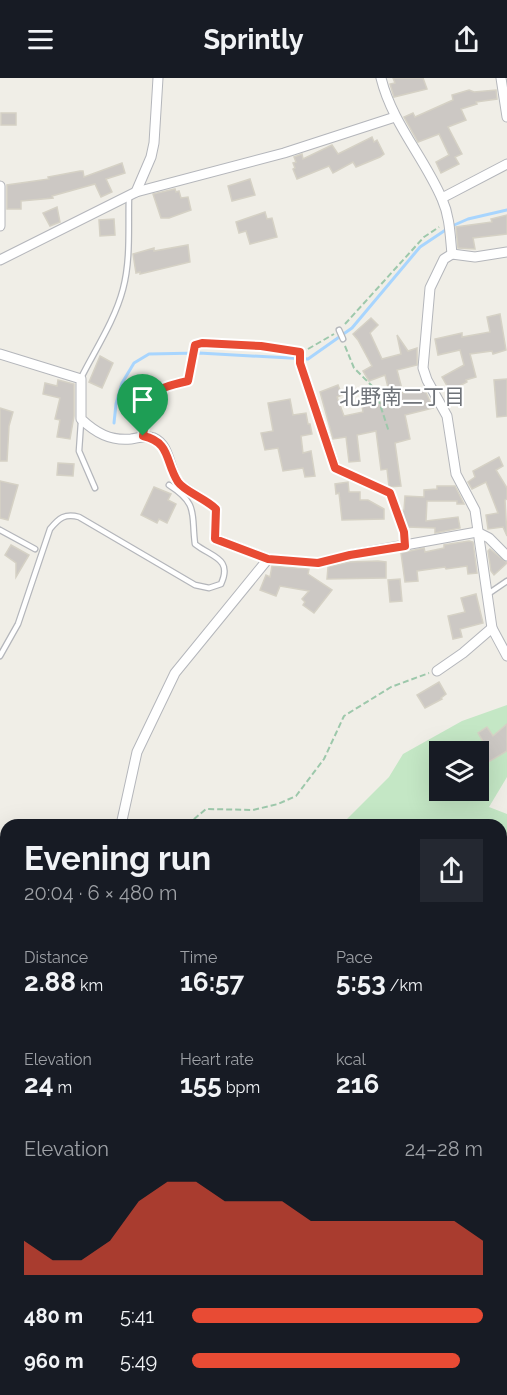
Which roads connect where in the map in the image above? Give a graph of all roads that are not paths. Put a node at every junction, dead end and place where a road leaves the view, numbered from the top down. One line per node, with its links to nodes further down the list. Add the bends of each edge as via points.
1 (158, 78): 8 (street, via 151,157)
2 (381, 78): 4 (street)
3 (501, 78): 5 (street)
4 (395, 117): 8 (street, via 284,153); 9 (street)
5 (507, 117)
6 (507, 164): 9 (street)
7 (0, 186): 10 (street)
8 (132, 194): 13 (street); 18 (lane, via 123,288)
9 (442, 198): 12 (street, via 449,219)
10 (0, 226)
11 (507, 252): 12 (street, via 474,257)
12 (452, 254): 24 (street, via 444,259 430,288 423,368 447,416 456,474 475,510)
13 (0, 260)
14 (339, 330): 15 (lane)
15 (343, 339)
16 (0, 354): 18 (street)
17 (300, 357): 20 (street)
18 (81, 379): 19 (street)
19 (81, 419): 22 (lane, via 79,451); 28 (street, via 104,436 154,438 162,444 179,483 216,509 215,539)
20 (335, 468): 25 (lane, via 390,493)
21 (169, 485): 32 (lane, via 180,492 195,515 195,544 220,559 225,567 220,584 209,588 195,585 69,514 59,518 50,529 18,624)
22 (95, 488)
23 (0, 530): 26 (lane)
24 (477, 532): 25 (street); 27 (street); 30 (street)
25 (405, 546): 28 (street, via 318,563)
26 (35, 549)
27 (507, 556)
28 (268, 559): 35 (street, via 175,673 137,752)
29 (507, 581): 30 (lane)
30 (488, 594): 31 (street)
31 (492, 628): 33 (street); 34 (street)
32 (0, 656)
33 (507, 657)
34 (437, 671)
35 (122, 819)

